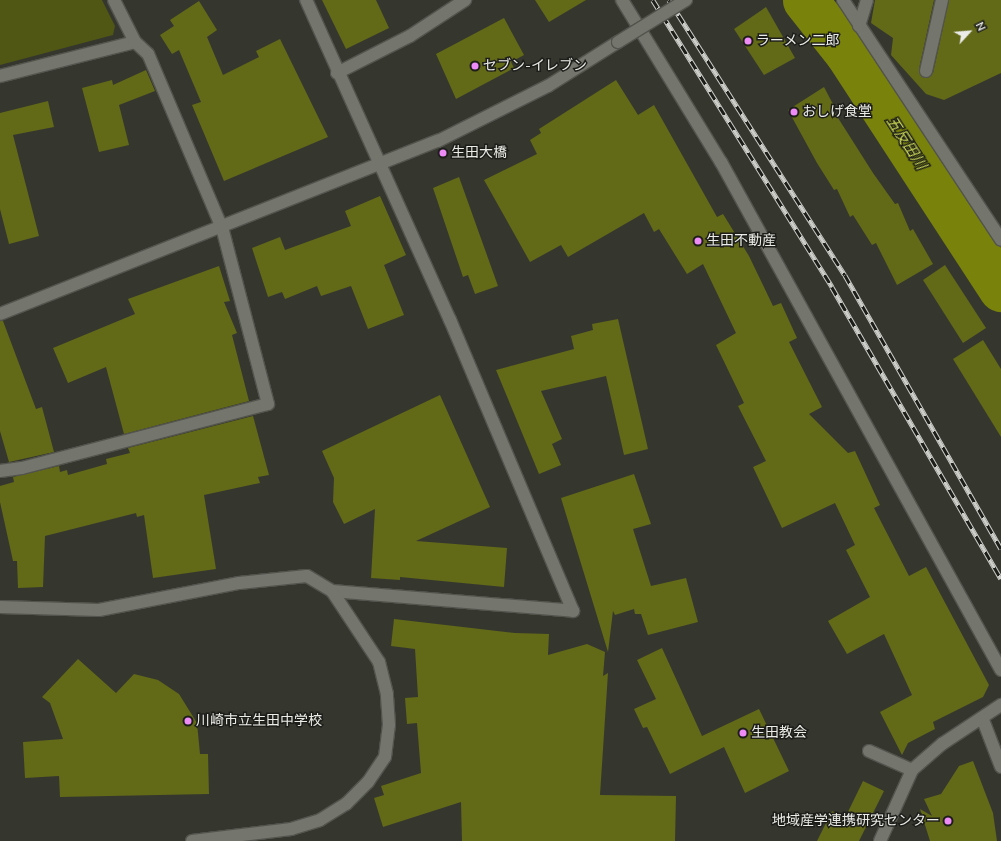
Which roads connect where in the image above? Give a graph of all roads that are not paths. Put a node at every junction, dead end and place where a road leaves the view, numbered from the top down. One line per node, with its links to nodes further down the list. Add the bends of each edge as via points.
1 (114, 0): 10 (street)
2 (306, 0): 12 (street)
3 (465, 0): 12 (street, via 410,36)
4 (622, 0): 21 (street, via 725,169)
5 (686, 0): 14 (street, bridge, via 548,86 438,141)
6 (843, 0): 9 (street)
7 (867, 0): 9 (street)
8 (942, 0): 11 (street)
9 (859, 26): 16 (street)
10 (135, 42): 13 (street); 15 (street, via 148,54)
11 (926, 71)
12 (337, 73): 14 (street)
13 (0, 76)
14 (378, 165): 15 (street); 19 (street, via 450,320 573,611)
15 (222, 228): 17 (street); 18 (street, via 268,404 22,468)
16 (1001, 240)
17 (0, 314)
18 (0, 471)
19 (332, 591): 20 (street, via 307,576 239,583 99,610); 27 (street, via 379,662 387,694 389,726 385,757 368,782 346,804 320,820 292,829)
20 (0, 607)
21 (1001, 670)
22 (1001, 705): 23 (street)
23 (983, 720): 25 (street); 26 (street, via 942,744)
24 (869, 751): 26 (street)
25 (1001, 767)
26 (912, 770): 28 (street)
27 (192, 841)
28 (880, 841)

